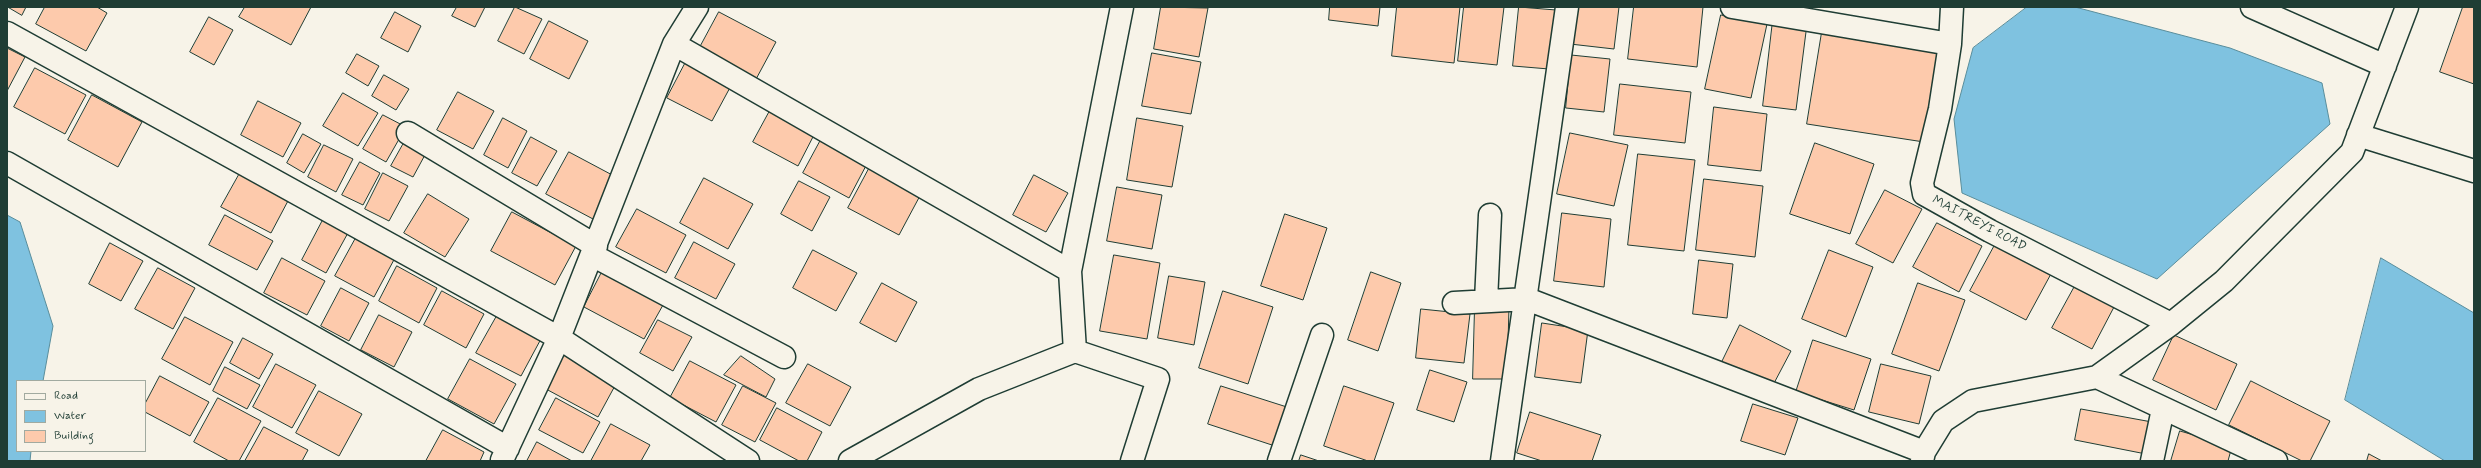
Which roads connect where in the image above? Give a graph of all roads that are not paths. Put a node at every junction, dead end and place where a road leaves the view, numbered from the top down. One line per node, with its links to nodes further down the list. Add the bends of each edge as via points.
1 (697, 7): 9 (street)
2 (1122, 7): 18 (street)
3 (1567, 7): 19 (street)
4 (1732, 7): 10 (street)
5 (1952, 7): 10 (street)
6 (2252, 7): 11 (street)
7 (2407, 7): 11 (street)
8 (7, 33): 24 (street)
9 (674, 44): 17 (street); 18 (street)
10 (1950, 44): 22 (street, MAITREYI ROAD, via 1940,109 1922,182 1924,194 1990,231)
11 (2385, 66): 13 (street)
12 (408, 133): 17 (street)
13 (2358, 135): 15 (street); 22 (street, via 2352,152 2224,281)
14 (7, 163): 29 (street)
15 (2474, 170)
16 (1490, 215): 20 (street)
17 (594, 250): 24 (street); 26 (street)
18 (1070, 271): 25 (street)
19 (1527, 299): 20 (street); 30 (street); 35 (street)
20 (1486, 301): 21 (street)
21 (1454, 303)
22 (2171, 324): 27 (street)
23 (1322, 335): 34 (street)
24 (559, 338): 29 (street); 31 (street)
25 (1075, 351): 32 (street, via 979,389); 33 (street, via 1158,379)
26 (784, 357)
27 (2097, 377): 28 (street); 30 (street, via 1973,401 1943,421)
28 (2163, 408): 36 (street); 37 (street)
29 (505, 454)
30 (1923, 457)
31 (748, 461)
32 (850, 461)
33 (1132, 461)
34 (1279, 461)
35 (1502, 461)
36 (2152, 461)
37 (2276, 461)

